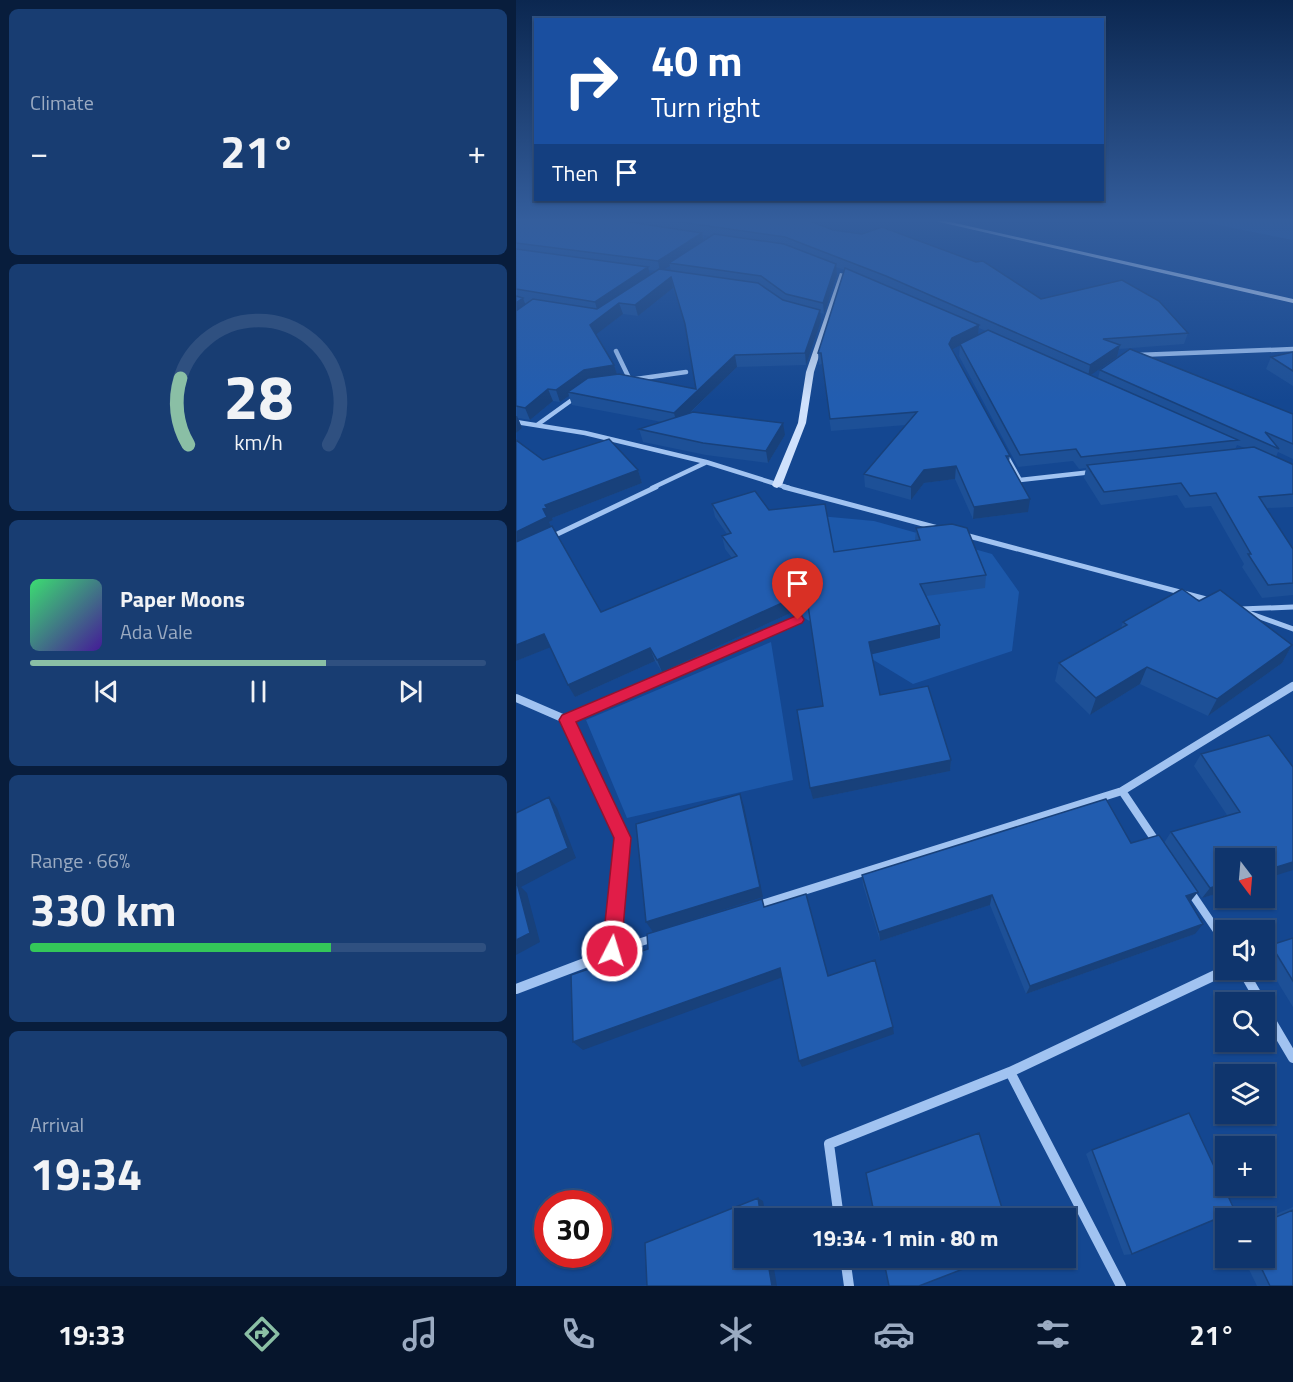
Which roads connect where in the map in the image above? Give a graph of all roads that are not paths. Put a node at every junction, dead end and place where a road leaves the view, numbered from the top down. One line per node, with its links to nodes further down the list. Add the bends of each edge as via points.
1 (840, 281): 5 (street)
2 (1204, 281): 3 (street)
3 (1293, 301)
4 (817, 316): 5 (street)
5 (828, 319): 18 (street, via 810,372 802,423)
6 (1293, 349): 8 (street)
7 (616, 351): 10 (street)
8 (1128, 355)
9 (686, 372): 10 (street)
10 (630, 380): 11 (street)
11 (620, 382)
12 (581, 393): 14 (street)
13 (516, 422): 14 (street)
14 (537, 425): 16 (street)
15 (1002, 449): 17 (street, via 1020,480)
16 (706, 462): 18 (street); 21 (street)
17 (1100, 471)
18 (777, 486): 19 (street)
19 (948, 531)
20 (959, 534): 22 (street)
21 (537, 543)
22 (1220, 603)
23 (1293, 608): 25 (street, via 1237,609)
24 (798, 620): 28 (street)
25 (1293, 629)
26 (1293, 686): 29 (street)
27 (516, 698): 28 (street)
28 (567, 720): 35 (street, via 622,838)
29 (1122, 791): 30 (street); 32 (street)
30 (1161, 849)
31 (1187, 887): 33 (street)
32 (748, 908)
33 (1215, 928)
34 (668, 933): 35 (street)
35 (612, 951): 37 (street)
36 (1215, 975): 40 (street)
37 (516, 989)
38 (1275, 1027): 39 (street)
39 (1293, 1058)
40 (1010, 1072): 41 (street, via 829,1144); 44 (street)
41 (839, 1208)
42 (847, 1268): 43 (street)
43 (849, 1286)
44 (1121, 1286)

